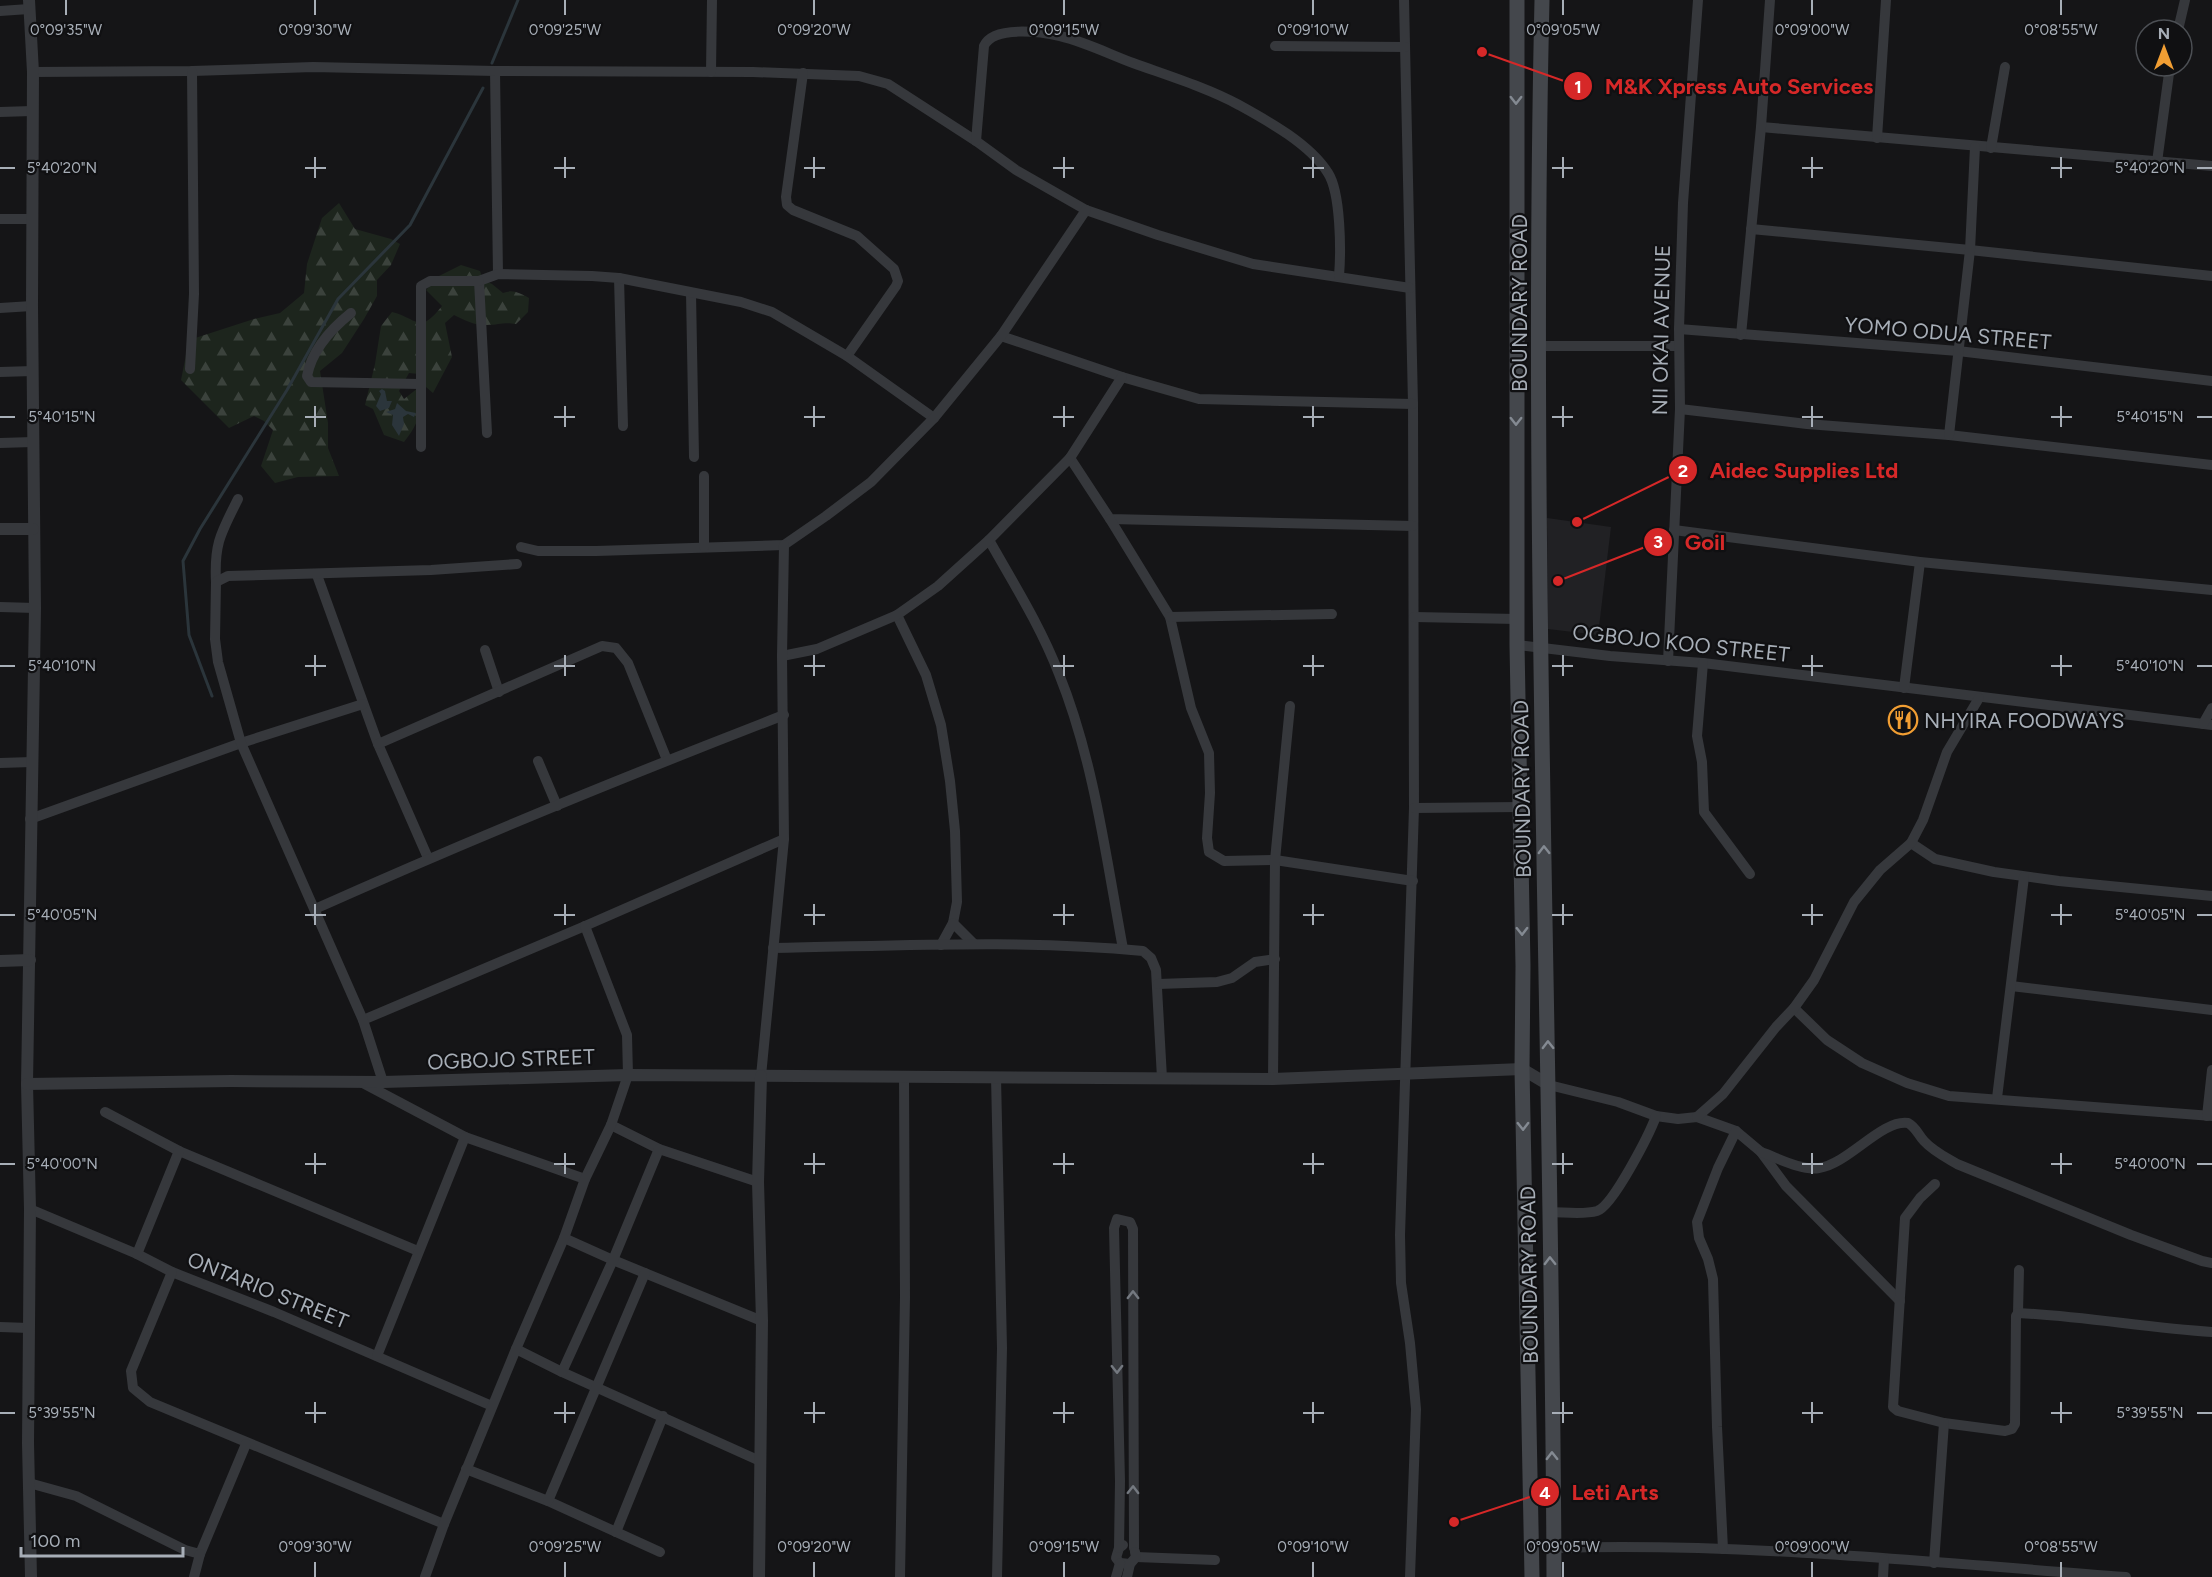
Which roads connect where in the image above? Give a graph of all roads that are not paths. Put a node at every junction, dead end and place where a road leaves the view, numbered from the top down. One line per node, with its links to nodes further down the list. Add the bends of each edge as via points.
1 (712, 0): 18 (street)
2 (1404, 0): 13 (street)
3 (1516, 0): 92 (main road, BOUNDARY ROAD, one-way to 92)
4 (1542, 0): 48 (main road, BOUNDARY ROAD)
5 (1698, 0): 45 (street, NII OKAI AVENUE, via 1683,202)
6 (1770, 0): 23 (street)
7 (1886, 0): 24 (street)
8 (2185, 0): 11 (street)
9 (29, 4): 10 (street); 17 (street)
10 (0, 11)
11 (2181, 18)
12 (1275, 45): 13 (street)
13 (1405, 47): 40 (street)
14 (2005, 67): 27 (street)
15 (192, 71): 16 (street, via 313,67); 17 (street); 52 (street, via 194,294)
16 (495, 71): 18 (street); 35 (street)
17 (33, 72): 21 (street)
18 (711, 72): 19 (street)
19 (803, 74): 25 (street, via 859,76 888,84); 51 (street, via 787,205 857,236 897,275 896,286)
20 (2168, 78): 28 (street)
21 (32, 111): 22 (street); 32 (street)
22 (0, 112)
23 (1761, 127): 24 (street); 33 (street)
24 (1877, 138): 26 (street)
25 (976, 141): 30 (street, via 1016,170); 36 (street, via 986,41 1023,31 1063,36 1237,104 1304,146 1332,180)
26 (1975, 147): 27 (street); 34 (street)
27 (1991, 148): 28 (street)
28 (2157, 162): 29 (street)
29 (2212, 166)
30 (1086, 210): 36 (street, via 1253,264); 47 (street)
31 (0, 219): 32 (street)
32 (32, 219): 42 (street)
33 (1751, 230): 34 (street); 46 (street)
34 (1970, 250): 37 (street); 50 (street)
35 (498, 274): 38 (street); 39 (street)
36 (1339, 276): 40 (street)
37 (2212, 276)
38 (619, 278): 41 (street); 61 (street)
39 (478, 281): 57 (street, via 430,281 421,286); 62 (street)
40 (1410, 288): 58 (street)
41 (691, 293): 51 (street, via 772,312); 67 (street)
42 (32, 306): 43 (street); 53 (street)
43 (0, 308)
44 (351, 313): 57 (street, via 326,337 309,366 307,376 311,382)
45 (1679, 329): 46 (street, YOMO ODUA STREET); 49 (street, NII OKAI AVENUE)
46 (1741, 335): 50 (street, YOMO ODUA STREET)
47 (1001, 336): 55 (street); 60 (street)
48 (1539, 346): 49 (street); 94 (main road, BOUNDARY ROAD)
49 (1679, 346): 59 (street, NII OKAI AVENUE)
50 (1958, 351): 56 (street, YOMO ODUA STREET); 63 (street)
51 (847, 356): 60 (street)
52 (190, 369)
53 (33, 371): 54 (street); 64 (street)
54 (0, 372)
55 (1122, 377): 58 (street, via 1199,399); 68 (street)
56 (2212, 379)
57 (420, 384): 66 (street)
58 (1413, 404): 73 (street)
59 (1680, 409): 63 (street); 76 (street, NII OKAI AVENUE)
60 (934, 418): 78 (street, via 871,482)
61 (622, 426)
62 (487, 434)
63 (1949, 435): 69 (street)
64 (33, 442): 65 (street); 75 (street)
65 (0, 443)
66 (421, 447)
67 (694, 457)
68 (1070, 458): 72 (street); 77 (street)
69 (2212, 465)
70 (704, 476): 80 (street)
71 (238, 499): 84 (street, via 219,538)
72 (1110, 519): 73 (street); 90 (street)
73 (1413, 526): 91 (street)
74 (0, 529): 75 (street)
75 (33, 529): 87 (street)
76 (1674, 530): 81 (street); 97 (street, NII OKAI AVENUE)
77 (990, 540): 89 (street, via 938,586); 131 (street, via 1039,628 1076,720)
78 (784, 545): 80 (street); 96 (street)
79 (521, 547): 80 (street, via 538,551 596,551)
80 (704, 547)
81 (1920, 562): 85 (street); 99 (street)
82 (517, 564): 83 (street)
83 (316, 575): 84 (street, via 228,576); 102 (street)
84 (216, 582): 107 (street, via 218,662)
85 (2212, 590)
86 (0, 607): 87 (street)
87 (35, 608): 111 (street)
88 (1332, 614): 90 (street)
89 (897, 615): 96 (street, via 817,649); 126 (street, via 926,675 941,725 958,871)
90 (1170, 617): 120 (street, via 1191,708 1209,753 1209,852 1224,861)
91 (1414, 617): 92 (street); 115 (street)
92 (1517, 619): 93 (main road, BOUNDARY ROAD)
93 (1517, 645): 94 (street, OGBOJO KOO STREET); 114 (main road, BOUNDARY ROAD)
94 (1540, 647): 97 (street, OGBOJO KOO STREET); 152 (main road, BOUNDARY ROAD, one-way to 94)
95 (485, 650): 100 (street)
96 (782, 656): 105 (street)
97 (1668, 661): 98 (street, OGBOJO KOO STREET)
98 (1703, 663): 99 (street, OGBOJO KOO STREET); 121 (street, via 1697,736 1704,812)
99 (1904, 688): 101 (street, OGBOJO KOO STREET)
100 (499, 692): 108 (street); 109 (street, via 602,646 616,648 628,663)
101 (1979, 698): 106 (street, OGBOJO KOO STREET); 118 (street, via 1947,752)
102 (363, 704): 107 (street); 108 (street)
103 (1290, 706): 120 (street)
104 (2212, 708): 106 (street)
105 (784, 715): 109 (street); 117 (street)
106 (2207, 724)
107 (241, 743): 116 (street); 125 (street)
108 (378, 744): 119 (street)
109 (667, 760): 113 (street)
110 (538, 761): 113 (street)
111 (32, 762): 112 (street); 116 (street)
112 (0, 763)
113 (557, 806): 119 (street)
114 (1521, 807): 115 (street); 140 (main road, BOUNDARY ROAD, one-way to 140)
115 (1414, 808): 123 (street)
116 (30, 819): 133 (street)
117 (784, 839): 127 (street); 130 (street)
118 (1911, 843): 122 (street, via 1948,863); 137 (street, via 1880,870 1854,902 1814,980)
119 (428, 858): 125 (street)
120 (1275, 860): 123 (street); 132 (street)
121 (1750, 874)
122 (2024, 877): 124 (street); 136 (street)
123 (1413, 882): 142 (street)
124 (2212, 896)
125 (315, 909): 139 (street)
126 (953, 923): 128 (street); 129 (street)
127 (585, 927): 139 (street); 143 (street, via 627,1035)
128 (974, 944): 129 (street); 131 (street)
129 (941, 945): 130 (street)
130 (773, 948): 144 (street)
131 (1124, 949): 135 (street, via 1143,951 1151,958)
132 (1275, 959): 135 (street, via 1255,962 1232,978 1217,982); 148 (street)
133 (30, 960): 134 (street); 151 (street)
134 (0, 961)
135 (1158, 984): 147 (street)
136 (2011, 986): 138 (street); 153 (street)
137 (1794, 1008): 153 (street, via 1827,1040 1884,1074 1949,1096); 157 (street, via 1723,1094)
138 (2212, 1010)
139 (363, 1020): 150 (street)
140 (1522, 1069): 142 (street, OGBOJO STREET); 152 (street); 214 (main road, BOUNDARY ROAD, one-way to 214)
141 (2212, 1070): 156 (street)
142 (1405, 1072): 148 (street, OGBOJO STREET); 213 (street, via 1401,1282 1416,1409)
143 (628, 1075): 144 (street, OGBOJO STREET); 150 (street, OGBOJO STREET); 158 (street)
144 (761, 1076): 145 (street, OGBOJO STREET); 165 (street)
145 (904, 1077): 146 (street, OGBOJO STREET); 209 (street)
146 (996, 1077): 147 (street, OGBOJO STREET); 210 (street, via 1002,1348)
147 (1162, 1078): 148 (street, OGBOJO STREET)
148 (1273, 1079)
149 (358, 1081): 150 (street, OGBOJO STREET); 151 (street, OGBOJO STREET); 160 (street)
150 (383, 1082)
151 (27, 1084): 167 (street)
152 (1549, 1085): 155 (street); 168 (main road, BOUNDARY ROAD)
153 (1997, 1098): 156 (street)
154 (105, 1112): 162 (street)
155 (1656, 1116): 157 (street); 168 (street, via 1647,1140 1601,1209)
156 (2210, 1116)
157 (1697, 1117): 159 (street)
158 (611, 1125): 161 (street); 164 (street)
159 (1736, 1131): 163 (street); 198 (street, via 1697,1222 1713,1279)
160 (465, 1137): 164 (street); 170 (street)
161 (659, 1149): 165 (street); 172 (street)
162 (179, 1151): 170 (street); 171 (street)
163 (1761, 1152): 173 (street, via 1818,1168 1848,1156 1895,1124 1908,1123 1922,1140 1957,1164 2131,1235); 177 (street, via 1786,1186)
164 (585, 1179): 169 (street)
165 (758, 1182): 179 (street)
166 (1935, 1184): 177 (street, via 1905,1218)
167 (30, 1209): 171 (street, ONTARIO STREET); 181 (street)
168 (1549, 1212): 197 (main road, BOUNDARY ROAD, one-way to 168)
169 (564, 1238): 172 (street); 183 (street)
170 (418, 1251): 184 (street)
171 (137, 1254): 175 (street, ONTARIO STREET)
172 (612, 1260): 176 (street); 185 (street)
173 (2212, 1263)
174 (2019, 1270): 178 (street)
175 (172, 1272): 184 (street, ONTARIO STREET); 190 (street, via 131,1371 133,1388 150,1402)
176 (645, 1273): 179 (street); 186 (street)
177 (1900, 1301): 189 (street, via 1893,1407)
178 (2018, 1313): 182 (street); 189 (street, via 2012,1429)
179 (762, 1322): 191 (street)
180 (0, 1327): 181 (street)
181 (29, 1328): 193 (street)
182 (2212, 1332)
183 (516, 1348): 185 (street); 187 (street)
184 (377, 1356): 187 (street, ONTARIO STREET)
185 (561, 1372): 186 (street)
186 (596, 1387): 188 (street); 194 (street)
187 (492, 1406): 192 (street)
188 (663, 1416): 191 (street); 196 (street)
189 (1944, 1423): 204 (street)
190 (246, 1444): 195 (street); 200 (street)
191 (760, 1461): 208 (street)
192 (466, 1469): 194 (street); 195 (street)
193 (29, 1483): 200 (street, via 76,1496); 205 (street)
194 (548, 1502): 196 (street)
195 (444, 1524): 207 (street)
196 (616, 1532): 199 (street)
197 (1554, 1548): 198 (street); 215 (main road, BOUNDARY ROAD)
198 (1723, 1549): 202 (street)
199 (660, 1552)
200 (200, 1554): 206 (street)
201 (1130, 1558): 201 (street, one-way to 201, via 1133,1230 1130,1222 1117,1219 1114,1228 1119,1548 1129,1545); 203 (street); 211 (street); 212 (street)
202 (1884, 1559): 204 (street); 216 (street)
203 (1215, 1560)
204 (1935, 1563): 217 (street)
205 (31, 1577)
206 (194, 1577)
207 (425, 1577)
208 (759, 1577)
209 (900, 1577)
210 (997, 1577)
211 (1116, 1577)
212 (1127, 1577)
213 (1410, 1577)
214 (1532, 1577)
215 (1554, 1577)
216 (1883, 1577)
217 (2126, 1577)

